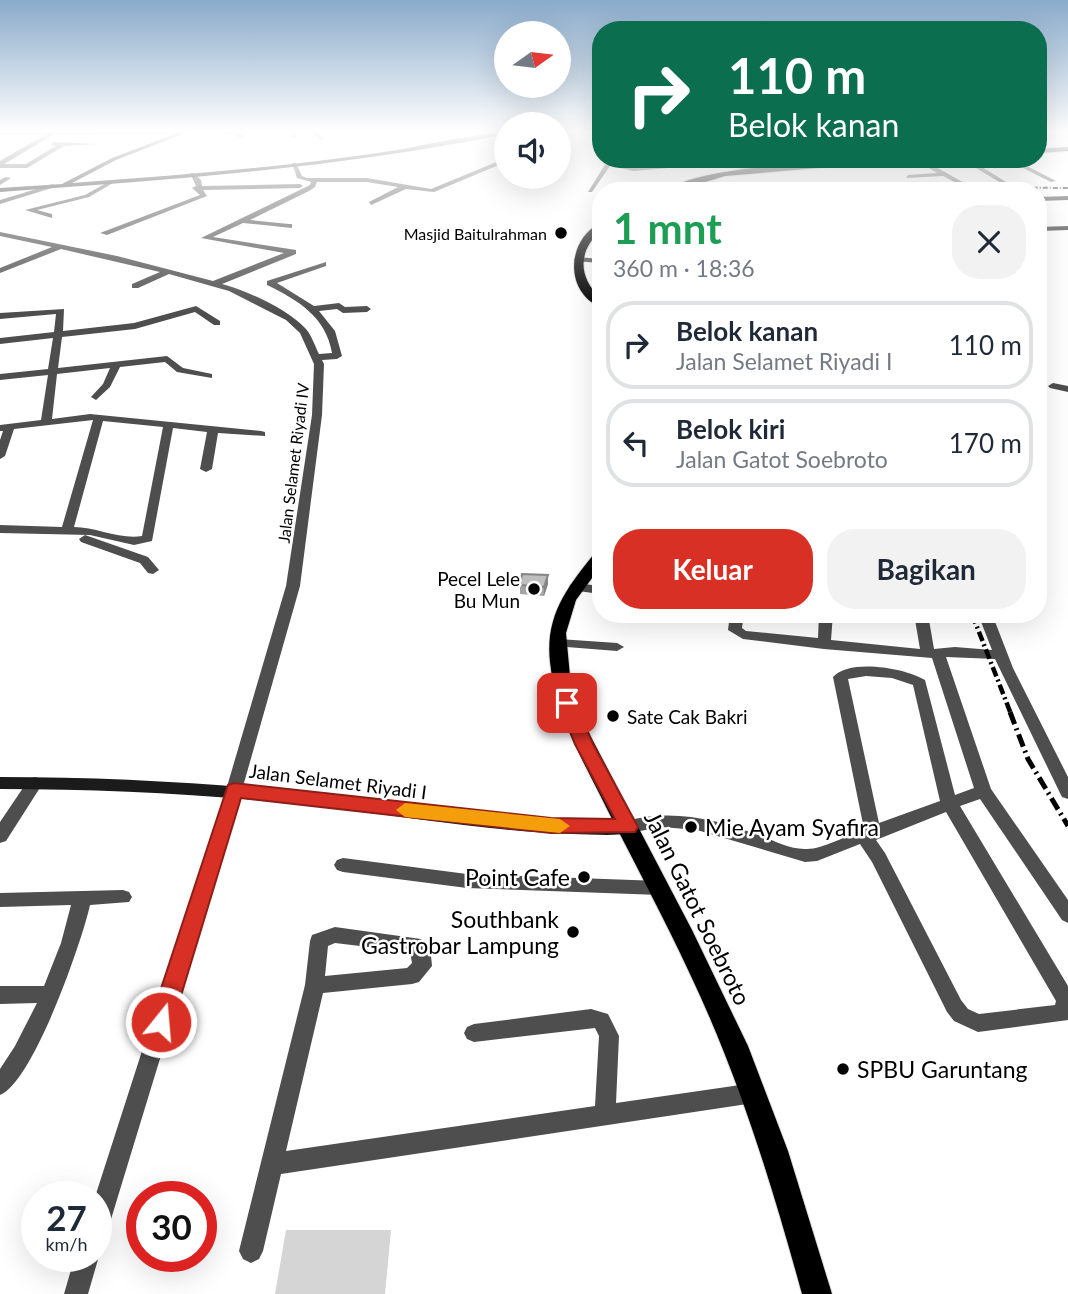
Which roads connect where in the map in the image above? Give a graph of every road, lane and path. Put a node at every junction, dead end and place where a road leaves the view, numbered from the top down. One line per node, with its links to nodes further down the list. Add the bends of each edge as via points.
1 (32, 192): 8 (street)
2 (94, 192): 10 (street, via 29,210)
3 (194, 192): 15 (street)
4 (301, 192): 11 (street)
5 (394, 192): 9 (street)
6 (1068, 198): 7 (main road)
7 (1047, 199)
8 (0, 202)
9 (371, 203)
10 (50, 216)
11 (244, 221): 12 (street); 24 (street, via 205,239 293,252)
12 (289, 226)
13 (1047, 229): 14 (main road)
14 (1067, 229)
15 (104, 233)
16 (592, 233): 19 (main road)
17 (0, 234): 18 (street, Jalan Selamet Riyadi IV)
18 (62, 246): 22 (street); 23 (street, Jalan Selamet Riyadi IV)
19 (578, 260): 20 (street); 26 (main road, via 579,278)
20 (592, 261)
21 (323, 264): 27 (street, via 270,284)
22 (0, 271)
23 (170, 271): 24 (street, Jalan Selamet Riyadi IV); 25 (street)
24 (216, 283): 32 (street, Jalan Selamet Riyadi IV, via 274,309)
25 (135, 286)
26 (592, 294)
27 (313, 309): 28 (street); 31 (street)
28 (367, 309)
29 (0, 316): 33 (street, via 60,311)
30 (217, 323): 33 (street, via 195,309 135,326)
31 (330, 328): 32 (street); 35 (street, via 337,356)
32 (304, 332): 35 (street, Jalan Selamet Riyadi IV)
33 (57, 335): 34 (street); 37 (street)
34 (0, 341)
35 (317, 357): 68 (street, Jalan Selamet Riyadi IV, via 320,386 293,586)
36 (117, 364): 37 (street); 38 (street, via 167,359 180,370); 42 (street)
37 (53, 371): 39 (street); 44 (street)
38 (209, 376)
39 (0, 377)
40 (1053, 386): 41 (street)
41 (1068, 389)
42 (96, 397)
43 (99, 418): 44 (street); 45 (street); 52 (street)
44 (47, 423): 46 (street)
45 (168, 426): 47 (street); 52 (street, via 148,538 134,541)
46 (5, 428): 49 (street)
47 (213, 430): 48 (street); 50 (street)
48 (261, 434)
49 (0, 456)
50 (206, 469)
51 (6, 529): 52 (street); 54 (street, via 100,542 144,560)
52 (67, 529)
53 (592, 567): 55 (main road, Jalan Gatot Soebroto)
54 (153, 570)
55 (576, 587): 56 (street); 61 (main road, Jalan Gatot Soebroto, via 564,608)
56 (592, 589)
57 (735, 623): 62 (street, via 738,633)
58 (825, 623): 62 (street)
59 (924, 623): 64 (street)
60 (989, 623): 65 (street)
61 (559, 643): 63 (street); 72 (main road, Jalan Gatot Soebroto, via 563,689 571,716)
62 (824, 645): 64 (street)
63 (617, 647)
64 (933, 654): 65 (street); 69 (street)
65 (1001, 655): 70 (street)
66 (0, 783): 67 (main road, Jalan Selamet Riyadi I)
67 (35, 783): 68 (main road, Jalan Selamet Riyadi I); 73 (street)
68 (234, 790): 72 (main road, Jalan Selamet Riyadi I, via 551,826); 89 (street, Jalan Selamet Riyadi IV)
69 (983, 791): 71 (street); 80 (street)
70 (1068, 793)
71 (949, 803): 74 (street); 74 (street, via 920,683 908,675 844,672 840,677); 74 (street, via 1066,1000 1059,1015 978,1023 961,1015)
72 (629, 827): 74 (street, via 661,818 684,821 794,856 827,852); 76 (main road, Jalan Gatot Soebroto)
73 (0, 836)
74 (869, 836)
75 (343, 865): 76 (street, via 506,884)
76 (660, 888): 86 (main road, Jalan Gatot Soebroto)
77 (123, 897): 78 (street)
78 (79, 898): 79 (street); 82 (street, via 81,909)
79 (0, 900)
80 (1068, 915)
81 (315, 985): 81 (street, via 319,941 326,936 414,945 421,950 422,966 412,976); 88 (street)
82 (50, 994): 83 (street); 85 (street, via 13,1072)
83 (0, 995)
84 (474, 1033): 87 (street, via 601,1020 609,1037)
85 (0, 1085)
86 (754, 1093): 87 (street); 93 (main road, Jalan Gatot Soebroto)
87 (605, 1115): 88 (street)
88 (272, 1164): 90 (street)
89 (111, 1181)
90 (251, 1251)
91 (83, 1272): 92 (street)
92 (76, 1294)
93 (817, 1294)

